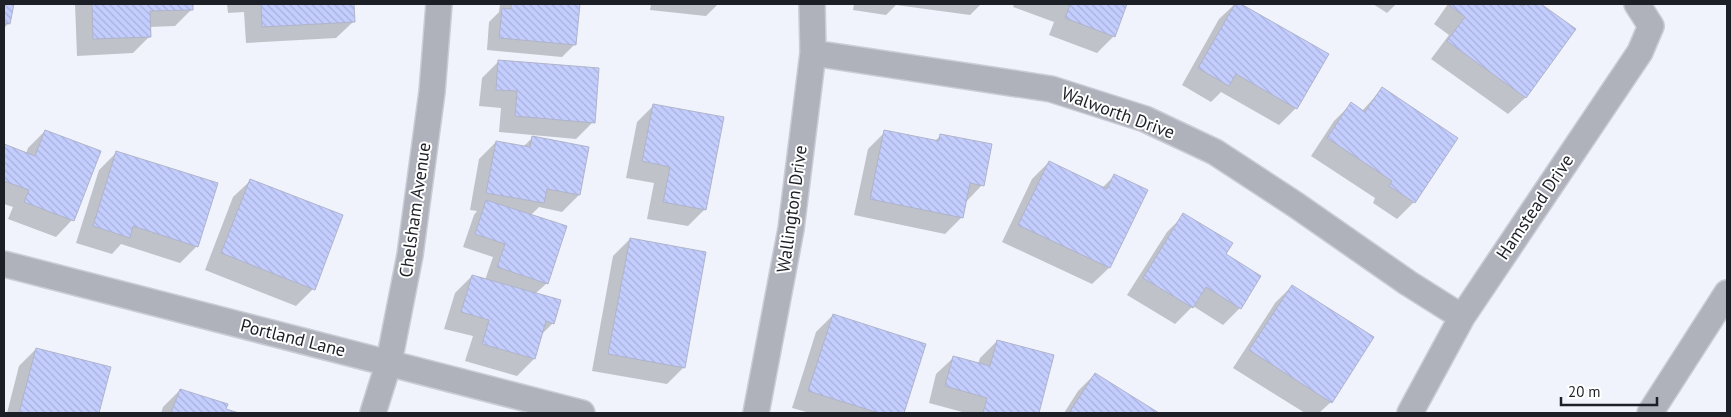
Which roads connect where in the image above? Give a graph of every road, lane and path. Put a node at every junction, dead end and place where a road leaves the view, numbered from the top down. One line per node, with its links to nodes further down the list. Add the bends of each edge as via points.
1 (439, 4): 8 (street, Chelsham Avenue, via 432,92 410,255)
2 (812, 4): 4 (street, Wallington Drive)
3 (1637, 4): 7 (street, Hamstead Drive, via 1651,26 1640,52)
4 (813, 53): 7 (street, Walworth Drive, via 1051,89 1145,119 1215,152); 11 (street, Wallington Drive, via 791,229)
5 (4, 264): 8 (street, Portland Lane)
6 (1727, 293): 13 (street)
7 (1462, 316): 12 (street, Hamstead Drive)
8 (389, 362): 9 (street, Chelsham Avenue); 10 (street, Portland Lane)
9 (373, 413)
10 (582, 413)
11 (756, 413)
12 (1410, 413)
13 (1650, 413)

